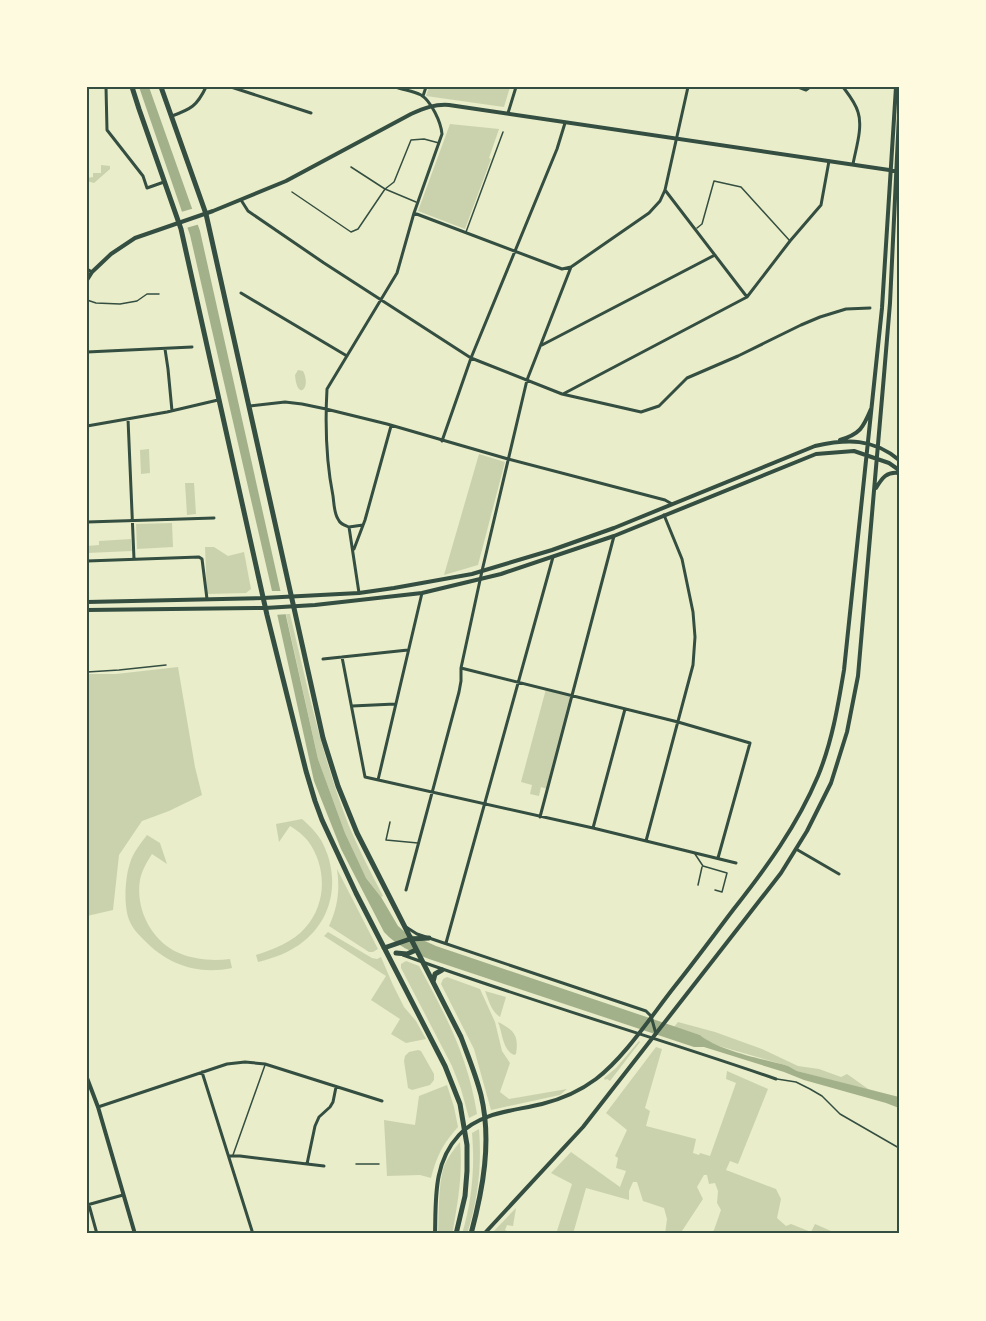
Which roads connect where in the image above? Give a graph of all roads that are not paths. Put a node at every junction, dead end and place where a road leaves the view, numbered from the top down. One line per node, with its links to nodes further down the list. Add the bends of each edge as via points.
1 (132, 87): 29 (main road)
2 (161, 87): 19 (main road)
3 (206, 87): 19 (street, via 194,106)
4 (231, 87): 16 (street)
5 (396, 87): 14 (street)
6 (426, 87): 14 (street)
7 (516, 87): 17 (street)
8 (688, 87): 22 (street)
9 (798, 87): 10 (street)
10 (810, 87)
11 (843, 87): 25 (street, via 859,114)
12 (106, 88): 29 (street, via 107,130 143,176 147,188)
13 (897, 88): 27 (street)
14 (423, 96): 15 (street)
15 (430, 106): 17 (street, via 449,105); 23 (street, via 441,125); 33 (street)
16 (311, 113)
17 (508, 115): 20 (street)
18 (899, 115): 28 (street)
19 (172, 116): 36 (main road)
20 (565, 123): 22 (street); 41 (street)
21 (503, 132): 39 (lane)
22 (676, 139): 24 (street); 31 (street)
23 (440, 143): 30 (lane, via 411,140 394,182); 34 (street)
24 (829, 161): 25 (street); 40 (street, via 821,205)
25 (853, 165): 27 (street)
26 (351, 167): 30 (lane)
27 (890, 170): 28 (street); 62 (street)
28 (896, 171): 72 (street)
29 (164, 182): 37 (main road)
30 (386, 189): 32 (lane, via 358,229 351,232); 34 (lane)
31 (664, 190): 38 (street); 43 (street, via 649,213)
32 (292, 192)
33 (242, 200): 36 (street); 51 (street, via 248,211)
34 (418, 202): 35 (street)
35 (414, 213): 39 (street); 51 (street, via 397,273)
36 (206, 214): 37 (street); 63 (main road)
37 (181, 222): 45 (street, via 135,238); 61 (main road)
38 (696, 229): 40 (lane, via 702,224 714,181 741,187); 42 (street)
39 (466, 232): 41 (street)
40 (790, 242): 49 (street)
41 (515, 251): 43 (street, via 562,269); 58 (street)
42 (715, 255): 49 (street); 53 (street)
43 (571, 267): 53 (street)
44 (87, 269): 45 (street)
45 (92, 273): 46 (street)
46 (87, 280)
47 (241, 293): 57 (street)
48 (159, 294): 50 (lane, via 120,304)
49 (747, 297): 60 (street)
50 (87, 300)
51 (382, 300): 57 (street); 58 (street)
52 (870, 308): 60 (street, via 846,309 820,317 687,378 652,409 641,412)
53 (541, 346): 59 (street)
54 (192, 347): 55 (street)
55 (165, 348): 56 (street); 65 (street)
56 (87, 352)
57 (347, 356): 64 (street, via 327,389)
58 (471, 358): 59 (street); 69 (street)
59 (527, 380): 60 (street); 75 (street)
60 (562, 394)
61 (220, 400): 65 (street); 97 (main road)
62 (872, 405): 70 (street, via 859,432); 71 (street)
63 (249, 406): 64 (street, via 285,402); 95 (main road)
64 (326, 409): 68 (street); 85 (street, via 326,451 337,518)
65 (172, 411): 66 (street)
66 (128, 418): 67 (street); 82 (street)
67 (87, 426)
68 (391, 426): 69 (street); 84 (street)
69 (442, 441): 75 (street)
70 (837, 441): 71 (street); 79 (street, via 815,446)
71 (868, 444): 72 (street); 73 (street)
72 (878, 446): 74 (street); 76 (street)
73 (867, 455): 74 (street); 80 (street, via 854,451 816,454); 141 (street, via 844,670 834,726 819,775 797,821 770,862)
74 (877, 458): 77 (street); 78 (street)
75 (508, 459): 79 (street); 91 (street)
76 (899, 460)
77 (899, 472): 78 (street, via 883,477)
78 (874, 491): 122 (street, via 858,676 847,732 831,783)
79 (672, 504): 91 (street, via 614,528)
80 (664, 515): 86 (street); 113 (street, via 682,559 695,637 693,665)
81 (214, 518): 82 (street)
82 (132, 521): 83 (street); 89 (street)
83 (87, 522)
84 (363, 525): 85 (street); 87 (street)
85 (349, 527): 87 (street)
86 (614, 536): 88 (street); 109 (street)
87 (353, 551): 93 (street)
88 (553, 557): 92 (street); 108 (street)
89 (134, 559): 90 (street); 96 (street, via 201,557)
90 (87, 561)
91 (482, 571): 92 (street); 93 (street)
92 (480, 580): 94 (street); 106 (street)
93 (359, 593): 95 (street)
94 (422, 593): 99 (street); 102 (street)
95 (289, 597): 97 (street); 99 (main road)
96 (207, 598): 97 (street); 98 (street)
97 (266, 598): 100 (main road)
98 (87, 602)
99 (291, 606): 100 (street); 131 (main road, via 338,786)
100 (269, 608): 101 (street); 135 (main road, via 315,801)
101 (87, 610)
102 (408, 650): 103 (street); 110 (street)
103 (342, 657): 104 (street); 111 (street)
104 (323, 658)
105 (166, 665): 107 (lane)
106 (461, 668): 108 (street); 115 (street, via 459,692)
107 (87, 672)
108 (519, 682): 109 (street); 116 (street)
109 (572, 696): 112 (street); 117 (street)
110 (396, 704): 111 (street); 114 (street)
111 (352, 706): 114 (street, via 365,777)
112 (625, 709): 113 (street); 119 (street)
113 (678, 722): 120 (street); 124 (street, via 750,743)
114 (378, 780): 115 (street)
115 (432, 792): 116 (street); 121 (street)
116 (484, 805): 117 (street); 134 (street)
117 (540, 817): 119 (street)
118 (390, 822): 121 (lane, via 386,840)
119 (593, 828): 120 (street)
120 (645, 841): 123 (street)
121 (418, 843): 129 (street)
122 (796, 849): 127 (street); 143 (street)
123 (695, 853): 124 (street); 126 (lane)
124 (718, 859): 125 (street)
125 (736, 863)
126 (703, 866): 128 (lane); 130 (lane, via 727,873 722,892)
127 (839, 874)
128 (698, 885)
129 (406, 890)
130 (715, 890)
131 (404, 926): 132 (street); 133 (main road)
132 (429, 938): 133 (main road); 134 (street)
133 (410, 939): 135 (main road); 136 (main road)
134 (446, 944): 141 (street, via 646,1011)
135 (384, 948): 137 (street); 165 (main road, via 446,1066 460,1104 467,1145 465,1196)
136 (416, 950): 137 (main road); 138 (main road)
137 (396, 953): 138 (street)
138 (423, 963): 139 (street); 140 (main road)
139 (442, 970): 140 (main road, via 435,974); 142 (street)
140 (433, 982): 166 (main road, via 461,1037 481,1096 486,1138 483,1181)
141 (651, 1016): 142 (street); 143 (street)
142 (639, 1034): 144 (street); 164 (street, via 611,1067 579,1090 542,1104 494,1114 459,1134 447,1151 437,1180)
143 (656, 1034): 144 (street)
144 (652, 1039): 148 (street); 167 (street, via 583,1127)
145 (265, 1064): 146 (street, via 227,1064); 149 (street); 154 (lane)
146 (202, 1072): 152 (street); 154 (street)
147 (87, 1078): 150 (street)
148 (776, 1079): 153 (lane, via 810,1089 840,1114)
149 (336, 1087): 151 (street); 155 (street, via 333,1102 315,1125)
150 (89, 1088): 152 (street)
151 (382, 1101)
152 (98, 1107): 159 (street)
153 (899, 1148)
154 (231, 1156): 155 (street); 163 (street)
155 (307, 1164): 158 (street)
156 (356, 1164): 157 (lane)
157 (379, 1164)
158 (324, 1166)
159 (123, 1195): 160 (street); 162 (street)
160 (88, 1205): 161 (street)
161 (97, 1234)
162 (135, 1234)
163 (253, 1234)
164 (435, 1234)
165 (456, 1234)
166 (471, 1234)
167 (484, 1234)

